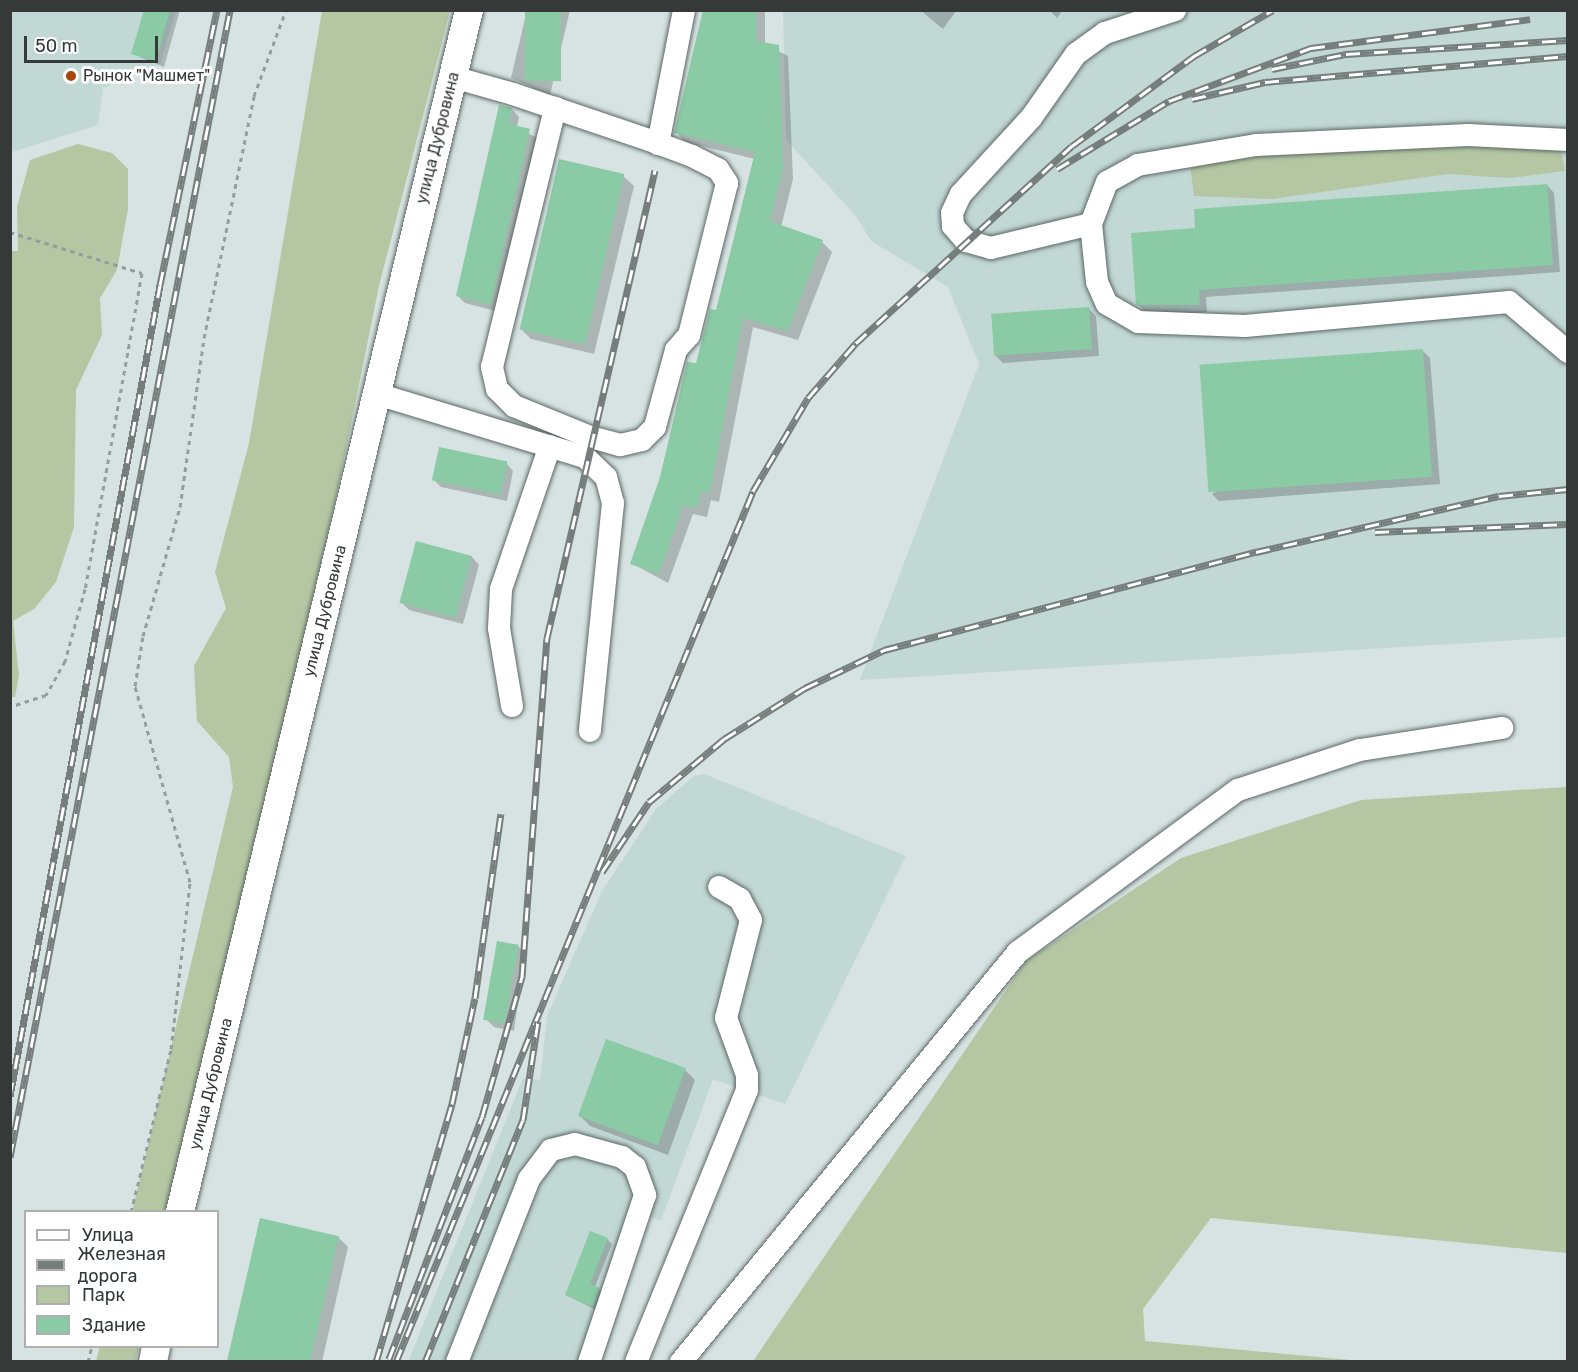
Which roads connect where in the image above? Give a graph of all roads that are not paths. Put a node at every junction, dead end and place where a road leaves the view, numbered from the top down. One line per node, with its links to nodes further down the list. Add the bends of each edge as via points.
1 (469, 10): 4 (main road, улица Дубровина)
2 (684, 10): 7 (street)
3 (1175, 10): 8 (street, via 1105,33 1076,54 1031,118 961,194 952,213 953,226 966,241 991,248)
4 (453, 77): 5 (street); 10 (main road, улица Дубровина)
5 (555, 108): 7 (street); 7 (street, via 492,367 497,389 514,406 620,445 642,440 655,427 676,350 689,334 727,183 718,169)
6 (1568, 140): 8 (street, via 1468,135 1256,145 1138,165 1107,182)
7 (658, 144)
8 (1091, 224): 9 (street, via 1097,282 1107,304 1138,322 1245,326 1509,302)
9 (1568, 352)
10 (377, 394): 11 (street); 16 (main road, улица Дубровина)
11 (550, 446): 12 (street, via 501,589 499,628); 14 (street, via 585,457 606,477 613,503)
12 (512, 706)
13 (1502, 728): 20 (street, via 1360,750 1238,790 1018,952)
14 (590, 731)
15 (719, 887): 19 (street, via 740,899 752,920 726,1018 747,1075 747,1090)
16 (180, 1210)
17 (457, 1362): 18 (street, via 529,1179 551,1150 575,1144 622,1157 635,1167 645,1195 643,1214)
18 (589, 1362)
19 (636, 1362)
20 (681, 1362)

